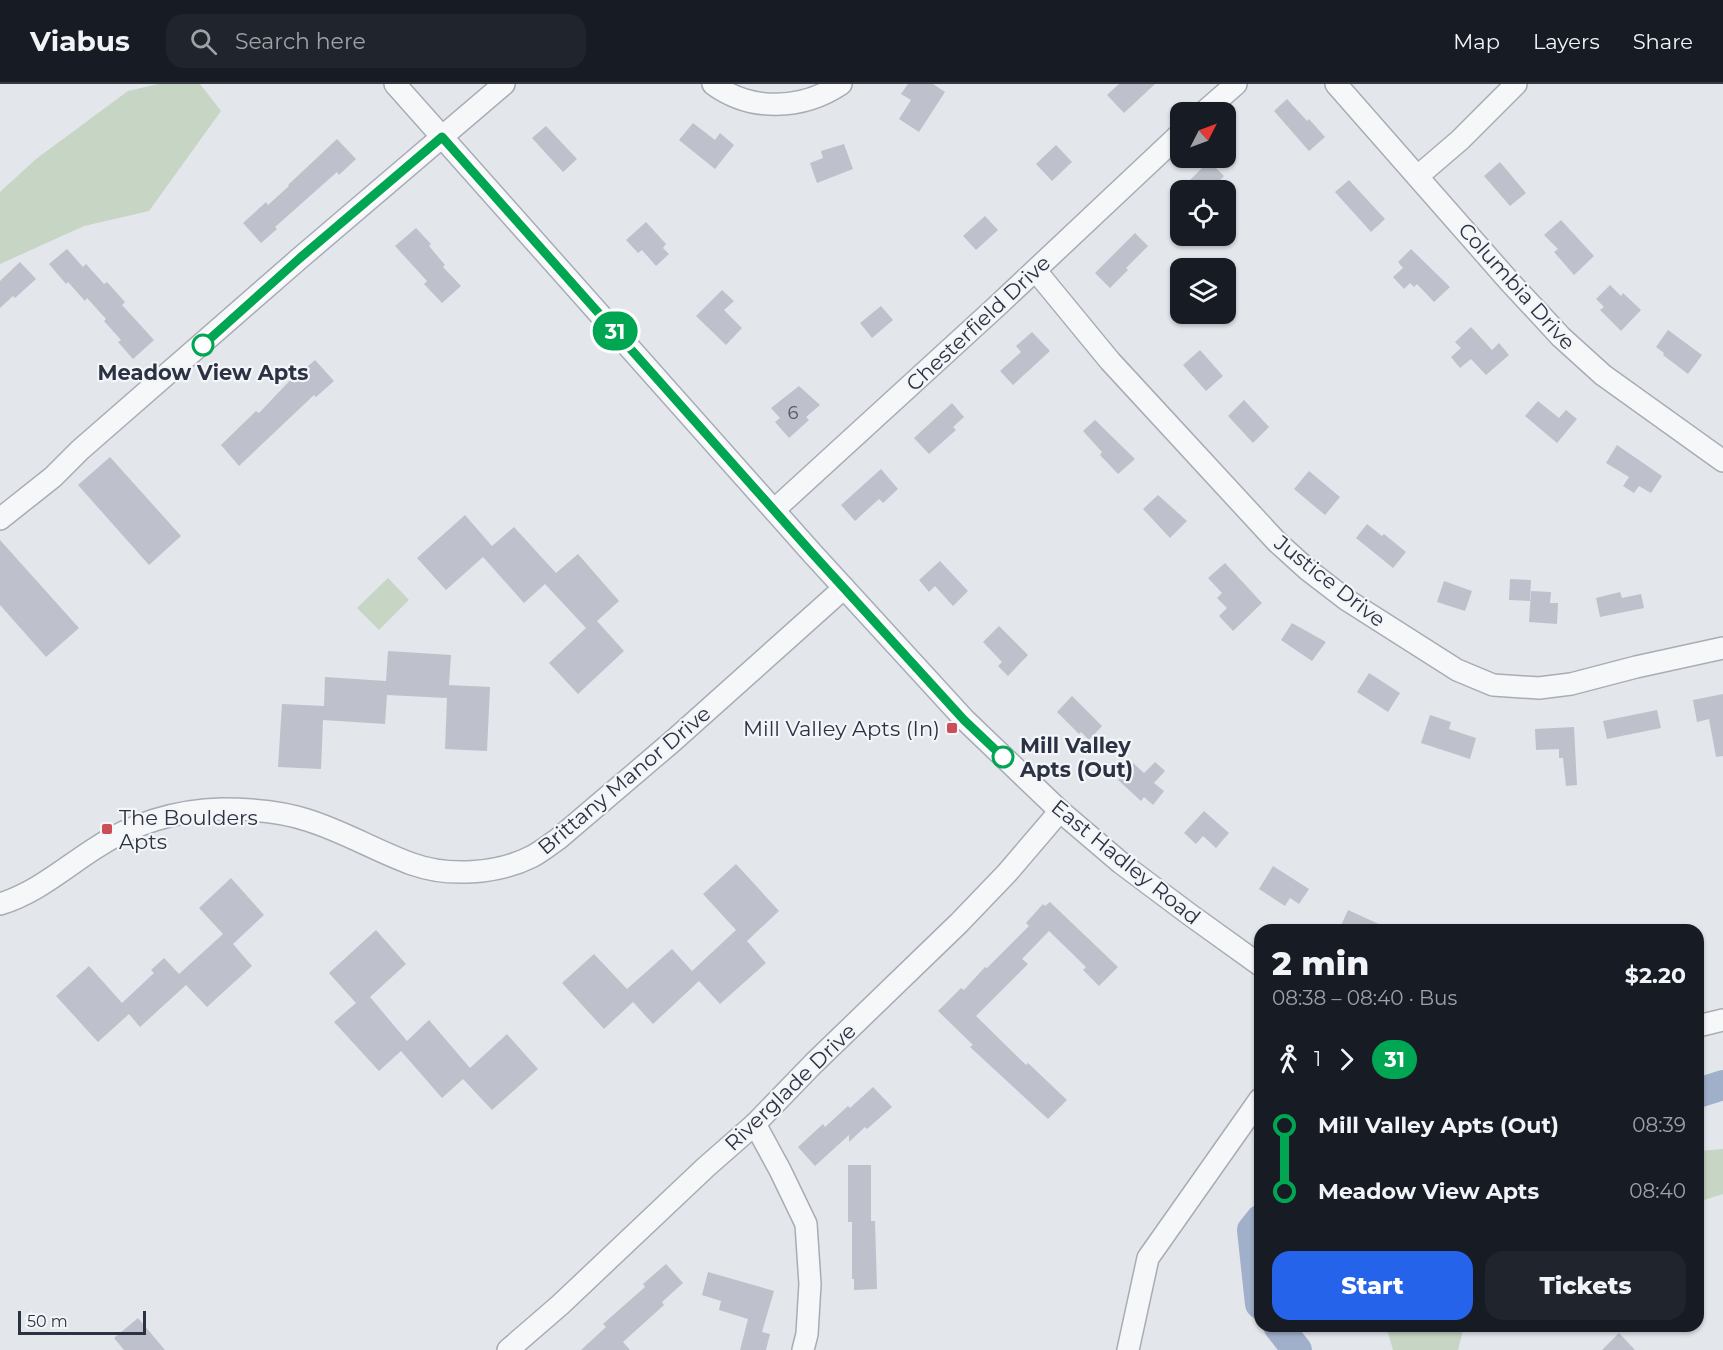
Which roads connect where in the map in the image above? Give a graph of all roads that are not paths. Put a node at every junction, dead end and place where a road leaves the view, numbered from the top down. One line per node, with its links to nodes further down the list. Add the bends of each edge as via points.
1 (395, 84): 9 (street, East Hadley Road)
2 (504, 84): 9 (street)
3 (713, 84): 4 (street, via 744,99 787,105 812,99)
4 (841, 84)
5 (1236, 84): 8 (street)
6 (1336, 84): 11 (street, Columbia Drive)
7 (1516, 84): 11 (street)
8 (1215, 102)
9 (442, 137): 14 (street, East Hadley Road); 15 (street)
10 (1170, 143): 12 (street, Chesterfield Drive)
11 (1418, 176): 13 (street, Columbia Drive, via 1529,304 1586,360)
12 (1036, 270): 14 (street, Chesterfield Drive); 17 (street, Justice Drive, via 1110,362 1277,542 1347,600 1457,670 1493,684 1539,688)
13 (1723, 461)
14 (774, 510): 16 (street, East Hadley Road)
15 (0, 519)
16 (844, 588): 18 (street, East Hadley Road, via 964,720); 19 (street, Brittany Manor Drive, via 558,839 520,861 475,870 431,869 296,816 209,810 128,830 41,885)
17 (1723, 648)
18 (1060, 811): 20 (street, East Hadley Road, via 1159,892); 24 (street, Riverglade Drive, via 980,903)
19 (0, 904)
20 (1254, 960)
21 (1723, 1020): 22 (street)
22 (1704, 1025)
23 (1254, 1108): 27 (street, via 1148,1258)
24 (755, 1124): 25 (street, Riverglade Drive); 26 (street, via 806,1224 810,1284)
25 (508, 1350)
26 (803, 1350)
27 (1128, 1350)

